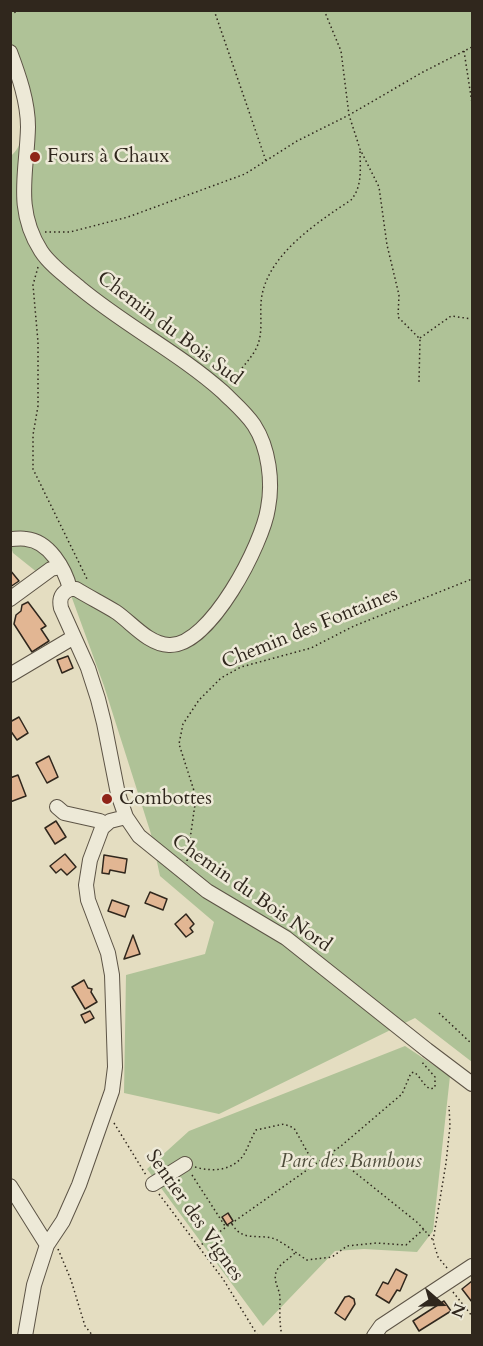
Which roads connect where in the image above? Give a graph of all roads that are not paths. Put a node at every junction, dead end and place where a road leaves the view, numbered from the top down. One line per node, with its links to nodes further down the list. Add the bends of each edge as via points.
1 (10, 52): 2 (street, Chemin du Bois Sud, via 25,101 28,126)
2 (24, 157): 3 (street); 4 (street, Chemin du Bois Sud)
3 (10, 161)
4 (17, 175): 7 (street, Chemin du Bois Sud, via 26,217 41,252 98,302 187,362 233,401 264,442 270,495 266,524 247,566 220,607 191,639 167,645)
5 (10, 539): 6 (street, via 35,542)
6 (61, 567): 7 (street); 8 (street, via 51,569)
7 (73, 589): 9 (street, Chemin du Bois Nord, via 62,594 60,601)
8 (10, 599)
9 (74, 637): 10 (street); 12 (street, Chemin du Bois Nord, via 105,723)
10 (10, 675)
11 (57, 807): 13 (street, via 64,813)
12 (126, 817): 13 (street); 14 (street, Chemin du Bois Nord, via 140,837 182,872 286,938)
13 (105, 824): 18 (street, via 90,860 86,892 112,975 112,1091 75,1194)
14 (472, 1084)
15 (185, 1164): 16 (street)
16 (153, 1184)
17 (10, 1186): 18 (street)
18 (49, 1241): 20 (street, via 34,1285)
19 (472, 1266): 21 (street, via 381,1326)
20 (25, 1335)
21 (374, 1335)

